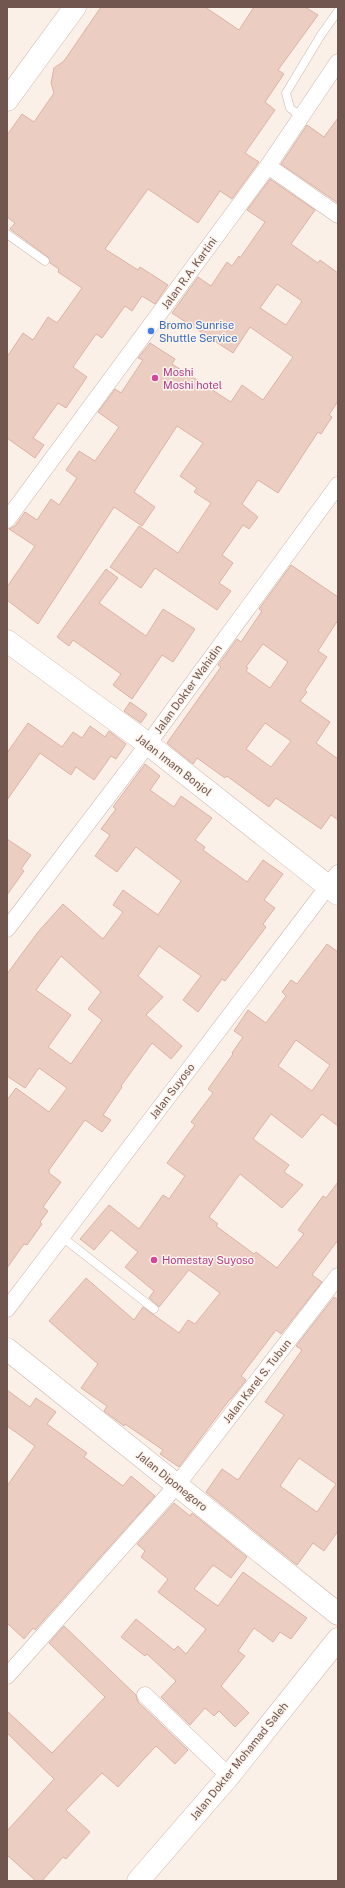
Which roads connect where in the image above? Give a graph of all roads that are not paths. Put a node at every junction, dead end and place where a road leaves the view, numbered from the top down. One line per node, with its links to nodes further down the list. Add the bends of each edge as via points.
1 (75, 7): 4 (street)
2 (338, 11): 5 (lane, via 286,93 290,108)
3 (338, 62): 5 (street, Jalan R.A. Kartini)
4 (7, 100)
5 (301, 117): 6 (street, Jalan R.A. Kartini)
6 (268, 166): 7 (street); 11 (street, Jalan R.A. Kartini)
7 (338, 215)
8 (7, 234): 9 (lane)
9 (45, 261)
10 (338, 485): 13 (street, Jalan Dokter Wahidin)
11 (7, 520)
12 (7, 641): 13 (street, Jalan Imam Bonjol)
13 (148, 744): 14 (street, Jalan Imam Bonjol); 15 (street, Jalan Dokter Wahidin)
14 (335, 884): 16 (street, Jalan Suyoso)
15 (7, 929)
16 (62, 1237): 18 (street, Jalan Suyoso); 19 (lane)
17 (338, 1276): 21 (street, Jalan Karel S. Tubun)
18 (7, 1309)
19 (154, 1309)
20 (7, 1349): 21 (street, Jalan Diponegoro)
21 (177, 1485): 22 (street, Jalan Diponegoro); 24 (street, Jalan Karel S. Tubun)
22 (338, 1614)
23 (338, 1639): 26 (street, Jalan Dokter Mohamad Saleh)
24 (7, 1676)
25 (145, 1695): 26 (street)
26 (229, 1776): 27 (street, Jalan Dokter Mohamad Saleh)
27 (138, 1881)

